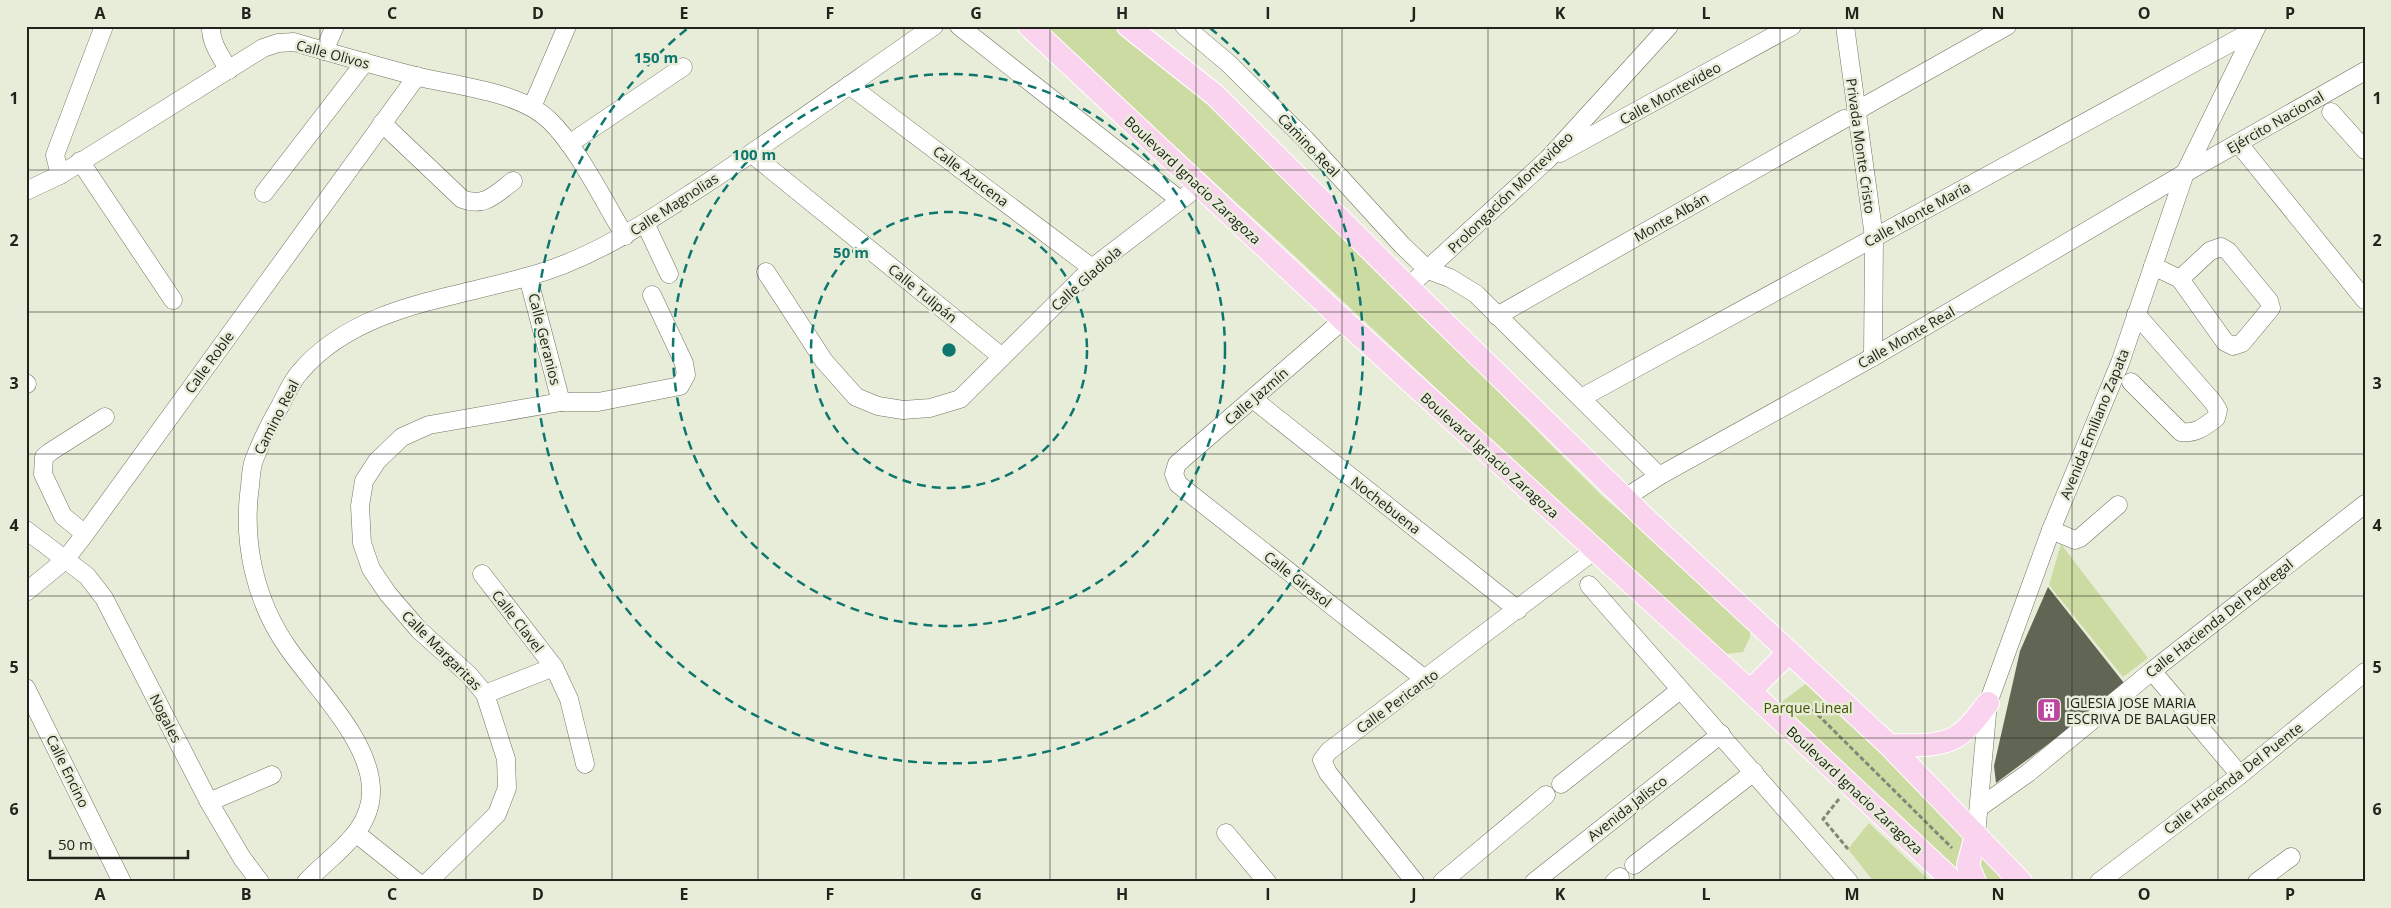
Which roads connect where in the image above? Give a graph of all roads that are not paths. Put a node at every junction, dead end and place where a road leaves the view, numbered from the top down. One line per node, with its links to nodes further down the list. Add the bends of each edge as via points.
1 (104, 26): 33 (street, via 55,155)
2 (211, 26): 18 (street, via 210,33)
3 (335, 26): 15 (street)
4 (567, 26): 22 (street)
5 (934, 26): 21 (street, Calle Magnolias)
6 (959, 26): 38 (street)
7 (1029, 26): 35 (main road, Boulevard Ignacio Zaragoza)
8 (1128, 26): 49 (main road, via 1215,95)
9 (1184, 26): 44 (street, Camino Real, via 1228,63 1306,140)
10 (1668, 26): 30 (street, Prolongación Montevideo)
11 (1792, 26): 30 (street, Calle Montevideo)
12 (1845, 26): 24 (street, Privada Monte Cristo)
13 (2006, 26): 24 (street, Monte Albán)
14 (2255, 28): 32 (street, Avenida Emiliano Zapata); 41 (street, Calle Monte María)
15 (324, 51): 16 (street, Calle Olivos); 18 (street, Calle Olivos, via 294,42 278,42)
16 (365, 62): 20 (street, Calle Olivos); 37 (street)
17 (683, 67): 27 (street)
18 (229, 70): 31 (street, Calle Olivos)
19 (2365, 71): 26 (street, Ejército Nacional)
20 (417, 76): 22 (street, Calle Olivos, via 486,90); 25 (street, Calle Roble)
21 (849, 85): 29 (street, Calle Magnolias); 43 (street, Calle Azucena)
22 (532, 107): 27 (street, Calle Olivos, via 550,121)
23 (2331, 112): 28 (street)
24 (1850, 115): 41 (street, Privada Monte Cristo); 54 (street, Monte Albán)
25 (382, 122): 34 (street, via 462,200 473,204 485,202); 70 (street, Calle Roble)
26 (2238, 143): 32 (street, Ejército Nacional); 52 (street)
27 (569, 144): 40 (street, Calle Magnolias)
28 (2365, 150)
29 (752, 154): 39 (street, Calle Magnolias); 56 (street, Calle Tulipán)
30 (1548, 159): 44 (street, Prolongación Montevideo)
31 (80, 161): 33 (street, Calle Olivos); 51 (street)
32 (2185, 173): 42 (street, Avenida Emiliano Zapata); 57 (street, Calle Monte Real)
33 (60, 175): 36 (street, Calle Olivos)
34 (513, 181)
35 (1199, 186): 38 (street, Calle Gladiola); 55 (main road, Boulevard Ignacio Zaragoza)
36 (26, 192)
37 (264, 193)
38 (1180, 200): 43 (street, Calle Gladiola)
39 (645, 223): 40 (street, Calle Magnolias); 46 (street)
40 (625, 236): 47 (street, Camino Real, via 581,259)
41 (1874, 237): 57 (street, Privada Monte Cristo); 59 (street, Calle Monte María)
42 (2153, 266): 48 (street); 53 (street, Avenida Emiliano Zapata)
43 (1092, 268): 56 (street, Calle Gladiola)
44 (1428, 270): 49 (street, Prolongación Montevideo); 54 (street, via 1450,278 1476,294)
45 (766, 272): 56 (street, Calle Gladiola, via 824,361 856,397 878,406 903,410 930,408 960,399)
46 (669, 274)
47 (528, 277): 61 (street, Calle Geranios); 98 (street, Camino Real, via 380,316 329,344 298,374 253,462 248,503 250,555 259,594 286,645 347,728 364,757 371,789 366,814)
48 (2180, 279): 48 (street, via 2225,342 2233,346 2242,343 2271,308 2269,301 2228,251 2221,247 2210,251)
49 (1408, 287): 65 (main road)
50 (652, 295): 61 (street, Calle Margaritas, via 684,363 686,375 680,386 598,402)
51 (173, 300)
52 (2365, 300)
53 (2136, 314): 58 (street, via 2213,402 2218,410 2216,418 2198,432 2181,432); 69 (street, Avenida Emiliano Zapata, via 2120,363)
54 (1497, 316): 59 (street)
55 (1342, 320): 60 (street, Calle Jazmín); 71 (main road, Boulevard Ignacio Zaragoza)
56 (1002, 357)
57 (1872, 357): 64 (street, Calle Monte Real)
58 (2131, 382)
59 (1581, 398): 64 (street)
60 (1253, 399): 63 (street, Calle Jazmín, via 1177,464); 76 (street, Nochebuena)
61 (561, 402): 85 (street, Calle Margaritas, via 429,425 402,437 377,461 364,481 360,506 362,543 371,569 419,630 469,675)
62 (105, 417): 70 (street, via 50,452 42,465 43,474 63,516)
63 (1174, 474): 81 (street, Calle Girasol, via 1178,484)
64 (1659, 476): 65 (street, Calle Monte Real)
65 (1625, 498): 77 (main road)
66 (2365, 504): 79 (street, Calle Hacienda Del Pedregal)
67 (2118, 505): 69 (street, via 2075,540)
68 (26, 530): 72 (street, Nogales)
69 (2051, 530): 86 (street, Avenida Emiliano Zapata)
70 (85, 534): 72 (street, Calle Roble)
71 (1595, 550): 76 (street, Calle Pericanto); 84 (main road, Boulevard Ignacio Zaragoza)
72 (65, 560): 75 (street, Calle Roble); 95 (street, Nogales, via 87,576 104,598)
73 (482, 574): 78 (street, Calle Clavel)
74 (1589, 585): 83 (street)
75 (26, 592)
76 (1518, 610): 81 (street, Calle Pericanto)
77 (1789, 652): 84 (main road); 88 (main road)
78 (554, 667): 85 (street, Calle Clavel); 89 (street, Calle Clavel, via 569,699)
79 (2152, 671): 91 (street); 96 (street, Calle Hacienda Del Pedregal, via 2028,773)
80 (2365, 672): 91 (street, Calle Hacienda Del Puente)
81 (1426, 680): 108 (street, Calle Pericanto, via 1329,751 1322,760 1328,773)
82 (26, 688): 102 (street, Calle Encino)
83 (1680, 690): 87 (street); 93 (street)
84 (1750, 691): 112 (main road, Boulevard Ignacio Zaragoza)
85 (485, 694): 106 (street, Calle Margaritas, via 506,759 507,788 497,814)
86 (1988, 702): 88 (main road, via 1958,737 1919,745); 96 (street, Avenida Emiliano Zapata)
87 (1721, 734): 90 (street); 110 (street, Avenida Jalisco)
88 (1889, 745): 99 (main road)
89 (585, 764)
90 (1754, 772): 101 (street); 111 (street)
91 (2240, 774): 115 (street, Calle Hacienda Del Puente)
92 (272, 776): 95 (street)
93 (1561, 784)
94 (1546, 795): 109 (street)
95 (209, 802): 103 (street, Nogales)
96 (1980, 807): 99 (street, Avenida Emiliano Zapata)
97 (1226, 833): 107 (street)
98 (357, 834): 104 (street, Camino Real); 105 (street)
99 (1976, 835): 113 (main road, via 1968,865); 114 (main road)
100 (2291, 857): 116 (street)
101 (1634, 865)
102 (122, 882)
103 (260, 882)
104 (306, 882)
105 (417, 882)
106 (428, 882)
107 (1267, 882)
108 (1415, 882)
109 (1442, 882)
110 (1534, 882)
111 (1849, 882)
112 (1954, 882)
113 (1975, 882)
114 (2021, 882)
115 (2099, 882)
116 (2257, 882)

